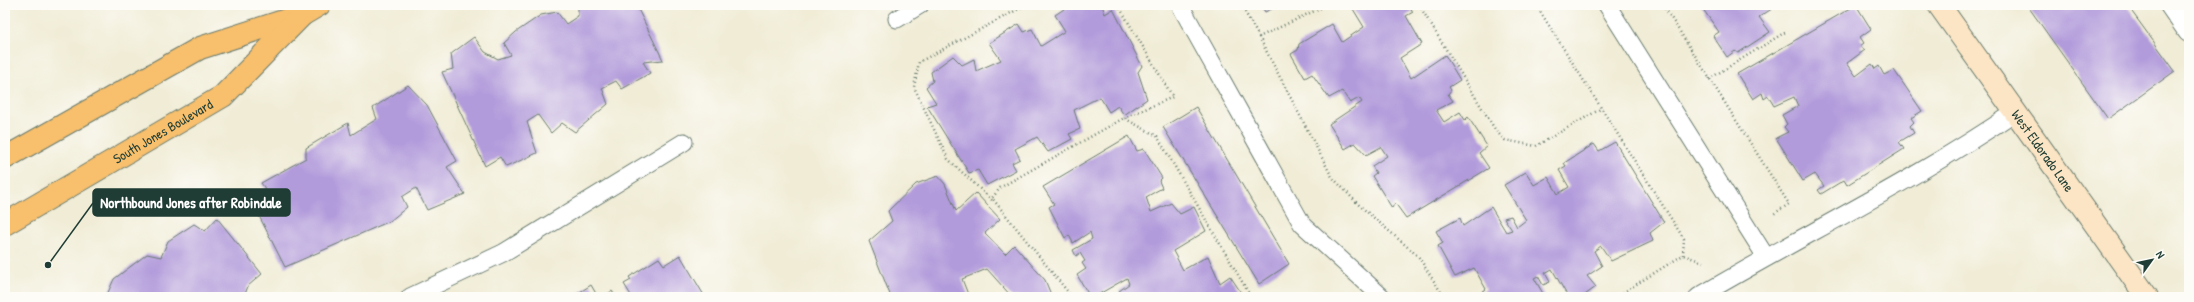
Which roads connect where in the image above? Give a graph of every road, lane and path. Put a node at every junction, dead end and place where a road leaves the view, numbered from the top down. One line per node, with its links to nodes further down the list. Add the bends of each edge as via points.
1 (920, 5): 14 (lane)
2 (1026, 5): 24 (path, via 919,62 914,87 948,159)
3 (1118, 5): 21 (path, via 1173,97)
4 (1180, 5): 33 (lane, via 1302,224)
5 (1241, 5): 17 (path)
6 (1327, 5): 17 (path)
7 (1419, 5): 19 (path, via 1496,131 1505,140 1536,146)
8 (1536, 5): 19 (path)
9 (1606, 5): 26 (lane)
10 (1663, 5): 18 (path)
11 (1939, 5): 20 (street, West Eldorado Lane)
12 (2171, 5): 16 (street)
13 (310, 10): 23 (main road, South Jones Boulevard, via 200,48); 25 (main road, South Jones Boulevard, via 223,96)
14 (897, 19)
15 (1787, 30): 18 (path)
16 (2189, 31)
17 (1260, 37): 34 (path, via 1332,177 1359,205 1418,256)
18 (1709, 79): 26 (path, via 1789,204 1768,217)
19 (1602, 108): 27 (path, via 1684,239)
20 (2015, 112): 28 (lane, via 1962,148); 37 (street, West Eldorado Lane)
21 (1124, 118): 24 (path, via 1001,187); 32 (path, via 1157,136)
22 (684, 142): 30 (lane, via 503,253)
23 (5, 158)
24 (993, 200): 31 (path)
25 (5, 224)
26 (1753, 237): 28 (lane)
27 (1684, 254): 29 (path, via 1699,262); 35 (path)
28 (1766, 257): 36 (lane)
29 (1707, 262)
30 (410, 297)
31 (1072, 297)
32 (1251, 297)
33 (1382, 297)
34 (1444, 297)
35 (1616, 297)
36 (1698, 297)
37 (2147, 297)

